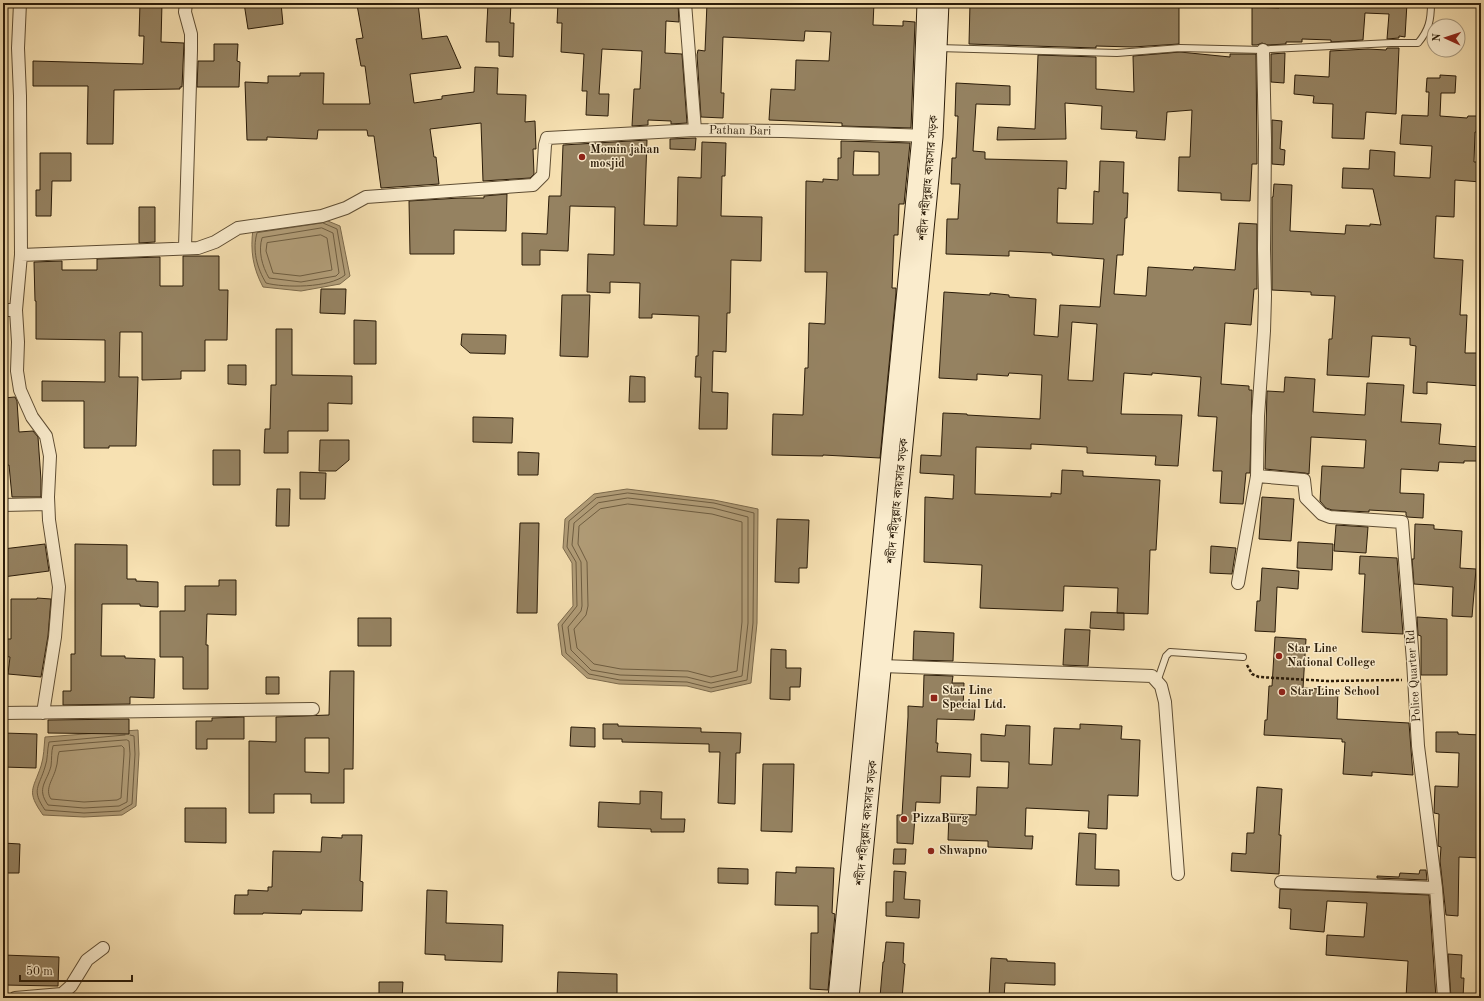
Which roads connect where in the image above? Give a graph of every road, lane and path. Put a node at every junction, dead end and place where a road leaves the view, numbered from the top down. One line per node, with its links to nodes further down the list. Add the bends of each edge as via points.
1 (20, 3): 12 (street, via 18,48)
2 (186, 3): 11 (street, via 191,50)
3 (684, 3): 9 (street)
4 (926, 3): 10 (main road, শহীদ শহীদুল্লাহ কায়সার সড়ক)
5 (940, 3): 7 (main road, শহীদ শহীদুল্লাহ কায়সার সড়ক)
6 (1431, 3): 8 (lane, via 1431,17 1426,34 1418,43)
7 (937, 48): 8 (lane, via 1117,53 1180,48); 10 (main road, শহীদ শহীদুল্লাহ কায়সার সড়ক)
8 (1263, 50): 15 (street, via 1265,296)
9 (695, 130): 10 (street, Pathan Bari); 11 (street, Pathan Bari, via 547,138 543,175 533,185 366,197 346,208 322,216 238,228 215,242 198,248)
10 (927, 136): 20 (main road, শহীদ শহীদুল্লাহ কায়সার সড়ক); 31 (main road, শহীদ শহীদুল্লাহ কায়সার সড়ক)
11 (185, 248): 12 (street)
12 (21, 255): 14 (street)
13 (3, 310): 14 (street)
14 (16, 310): 16 (street, via 17,371 20,390 32,417 46,436 50,456)
15 (1257, 476): 18 (street); 21 (street, Police Quarter Rd, via 1304,480 1306,498 1322,514 1330,517 1402,522)
16 (48, 504): 17 (street); 25 (street, via 59,587 55,637)
17 (3, 505)
18 (1238, 583)
19 (1243, 657): 21 (path, via 1252,674 1259,677 1327,681); 22 (lane, via 1170,652 1166,656)
20 (882, 666): 22 (street, via 1152,676); 32 (main road, শহীদ শহীদুল্লাহ কায়সার সড়ক)
21 (1415, 680): 28 (street, Police Quarter Rd, via 1418,746)
22 (1157, 682): 26 (street, via 1161,686 1165,702)
23 (313, 709): 25 (street)
24 (3, 713): 25 (street)
25 (43, 713)
26 (1178, 874)
27 (1281, 882): 28 (street)
28 (1436, 888): 33 (street, Police Quarter Rd)
29 (103, 948): 30 (street, via 87,960 71,986 62,994)
30 (15, 998)
31 (838, 998)
32 (850, 998)
33 (1444, 998)

